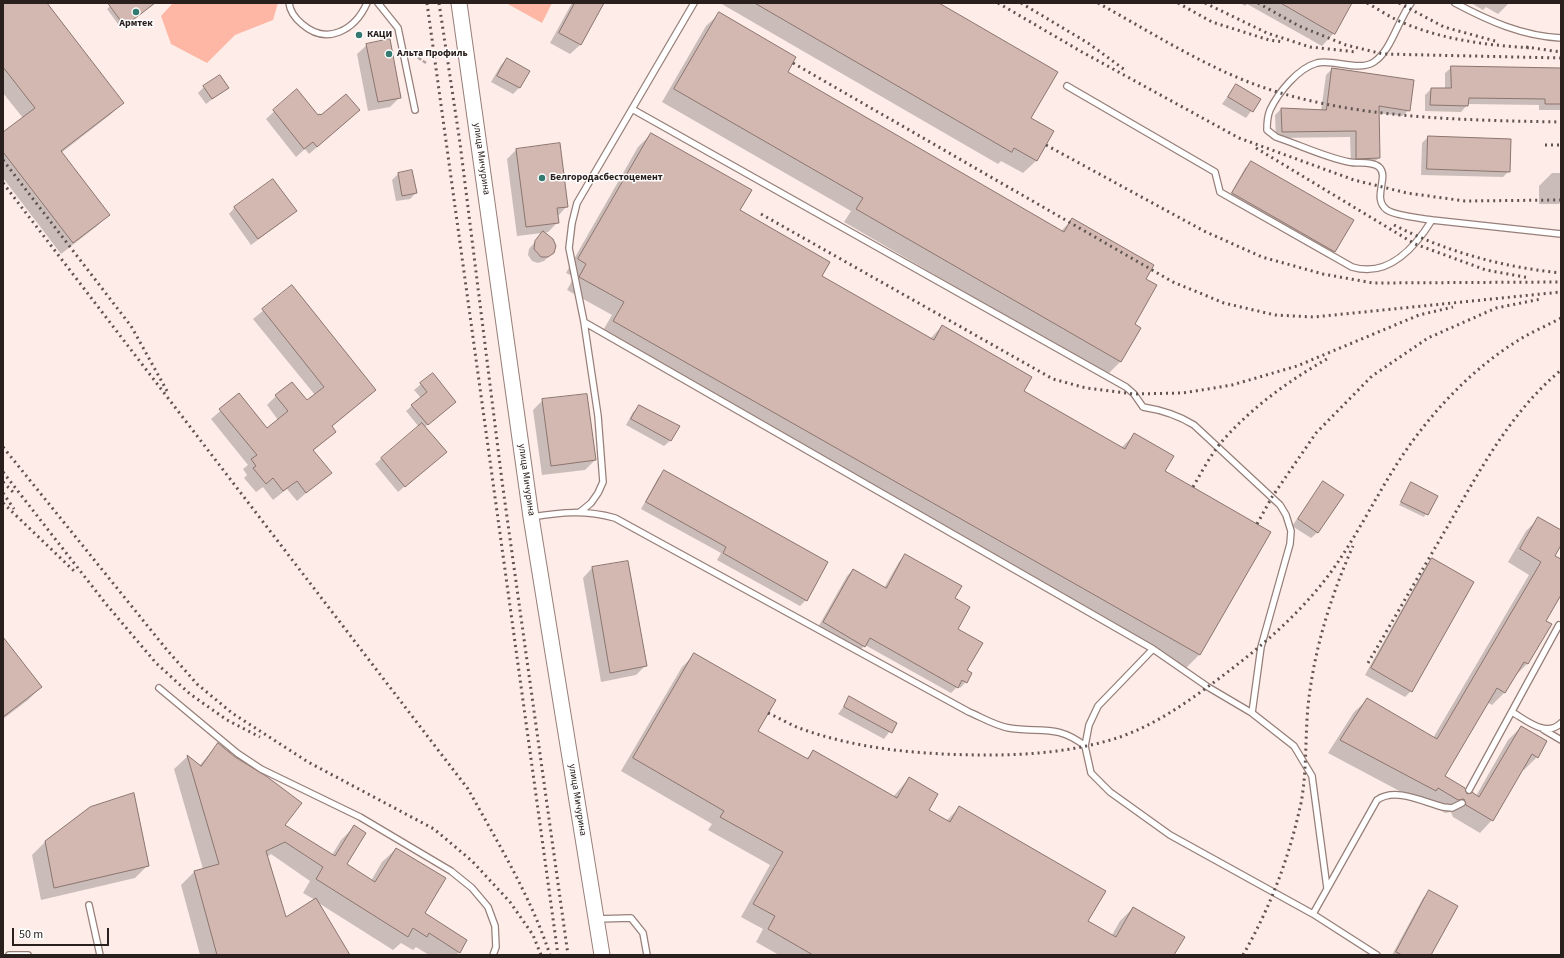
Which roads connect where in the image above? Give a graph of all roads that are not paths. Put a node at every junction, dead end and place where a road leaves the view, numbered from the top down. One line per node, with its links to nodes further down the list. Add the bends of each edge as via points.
1 (289, 3): 2 (lane, via 296,20 308,30 323,34 338,33 352,26)
2 (367, 3)
3 (378, 3): 11 (lane, via 398,28)
4 (459, 3): 16 (street, улица Мичурина)
5 (694, 3): 10 (lane)
6 (1411, 3): 12 (lane, via 1383,54 1373,63 1317,63 1300,72 1270,110 1267,130 1276,137 1349,162 1378,167 1382,172 1382,204 1388,210)
7 (1455, 3): 8 (lane, via 1487,20 1518,32)
8 (1561, 38)
9 (1067, 86): 12 (lane, via 1215,172 1220,192 1352,267 1364,271 1390,264 1415,244)
10 (632, 109): 14 (lane, via 577,203 572,223 569,248); 20 (lane, via 1121,384 1134,394 1143,407 1163,410 1181,417 1194,425 1280,505 1286,515 1290,544 1260,647)
11 (415, 110)
12 (1432, 220): 13 (lane)
13 (1561, 234)
14 (584, 322): 15 (lane, via 598,416 603,482 591,503); 18 (lane)
15 (580, 512): 16 (lane); 25 (lane, via 594,512 630,524 969,712 1008,728 1056,730 1074,736)
16 (531, 517): 31 (street, улица Мичурина)
17 (1561, 627): 21 (lane, via 1559,625)
18 (1153, 649): 20 (lane, via 1208,687); 25 (lane, via 1098,706 1089,725)
19 (159, 688): 35 (lane, via 237,753 261,768 360,817 451,871 472,888 488,907 495,926 496,947)
20 (1252, 712): 28 (lane, via 1294,746 1312,776)
21 (1512, 712): 23 (lane); 26 (lane)
22 (1561, 723): 23 (lane, via 1556,728)
23 (1542, 729): 24 (lane)
24 (1561, 740)
25 (1086, 746): 30 (lane, via 1091,773 1110,792 1170,835)
26 (1469, 790)
27 (1462, 803): 28 (lane, via 1452,808 1393,793 1384,795 1370,810)
28 (1327, 888): 30 (lane)
29 (89, 904): 34 (lane)
30 (1313, 914): 38 (lane)
31 (596, 919): 36 (street, улица Мичурина); 37 (lane, via 631,918 642,933)
32 (9, 955): 33 (lane)
33 (28, 955)
34 (100, 955)
35 (493, 955)
36 (602, 955)
37 (647, 955)
38 (1377, 955)

